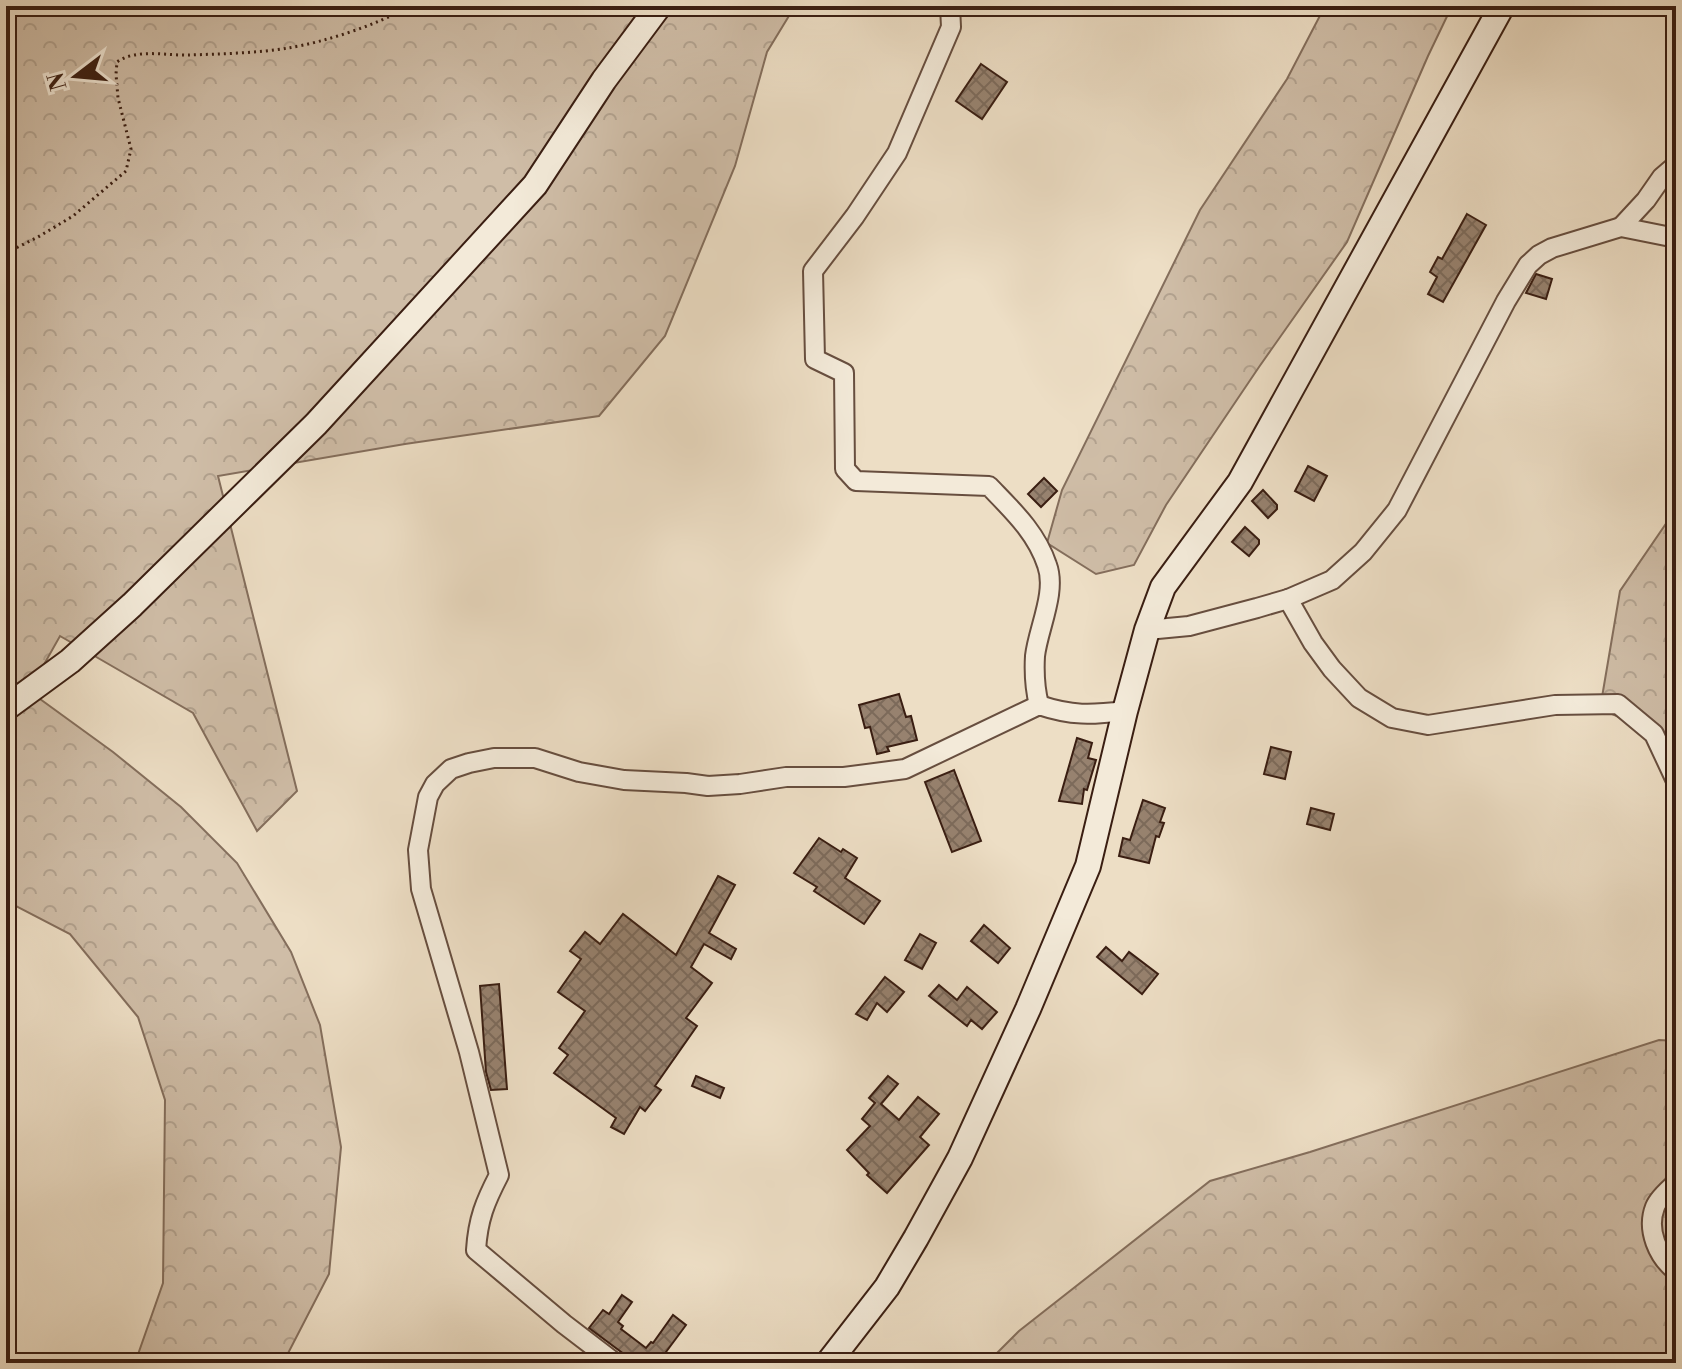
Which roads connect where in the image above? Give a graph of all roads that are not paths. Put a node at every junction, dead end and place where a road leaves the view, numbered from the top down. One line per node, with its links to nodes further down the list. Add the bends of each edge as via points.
1 (659, 6): 10 (street, via 535,185 316,424 122,614)
2 (950, 6): 9 (street, via 951,27 897,153 813,271 815,359 844,373 845,469 856,481 989,486 1030,529 1049,568 1049,600 1035,655)
3 (1502, 6): 8 (street, via 1240,482 1163,587)
4 (1676, 165): 5 (street)
5 (1621, 227): 6 (street); 7 (street, via 1552,248 1528,265 1397,510 1332,580)
6 (1676, 238)
7 (1288, 599): 8 (street, via 1189,626); 12 (street, via 1332,669 1359,698 1392,718 1428,725 1555,705 1618,704 1654,734)
8 (1147, 630): 11 (street)
9 (1039, 705): 11 (street, via 1086,715); 15 (street, via 905,769 844,777 708,786 624,780 535,758 494,758 451,769 435,784 418,850 421,889 499,1175 477,1226 476,1250)
10 (6, 708)
11 (1125, 711): 16 (street, via 1088,866 1028,1009 960,1158 916,1238 887,1287)
12 (1676, 781)
13 (1676, 1183): 14 (street, via 1655,1205 1652,1223 1654,1240)
14 (1676, 1271)
15 (615, 1363)
16 (828, 1363)

